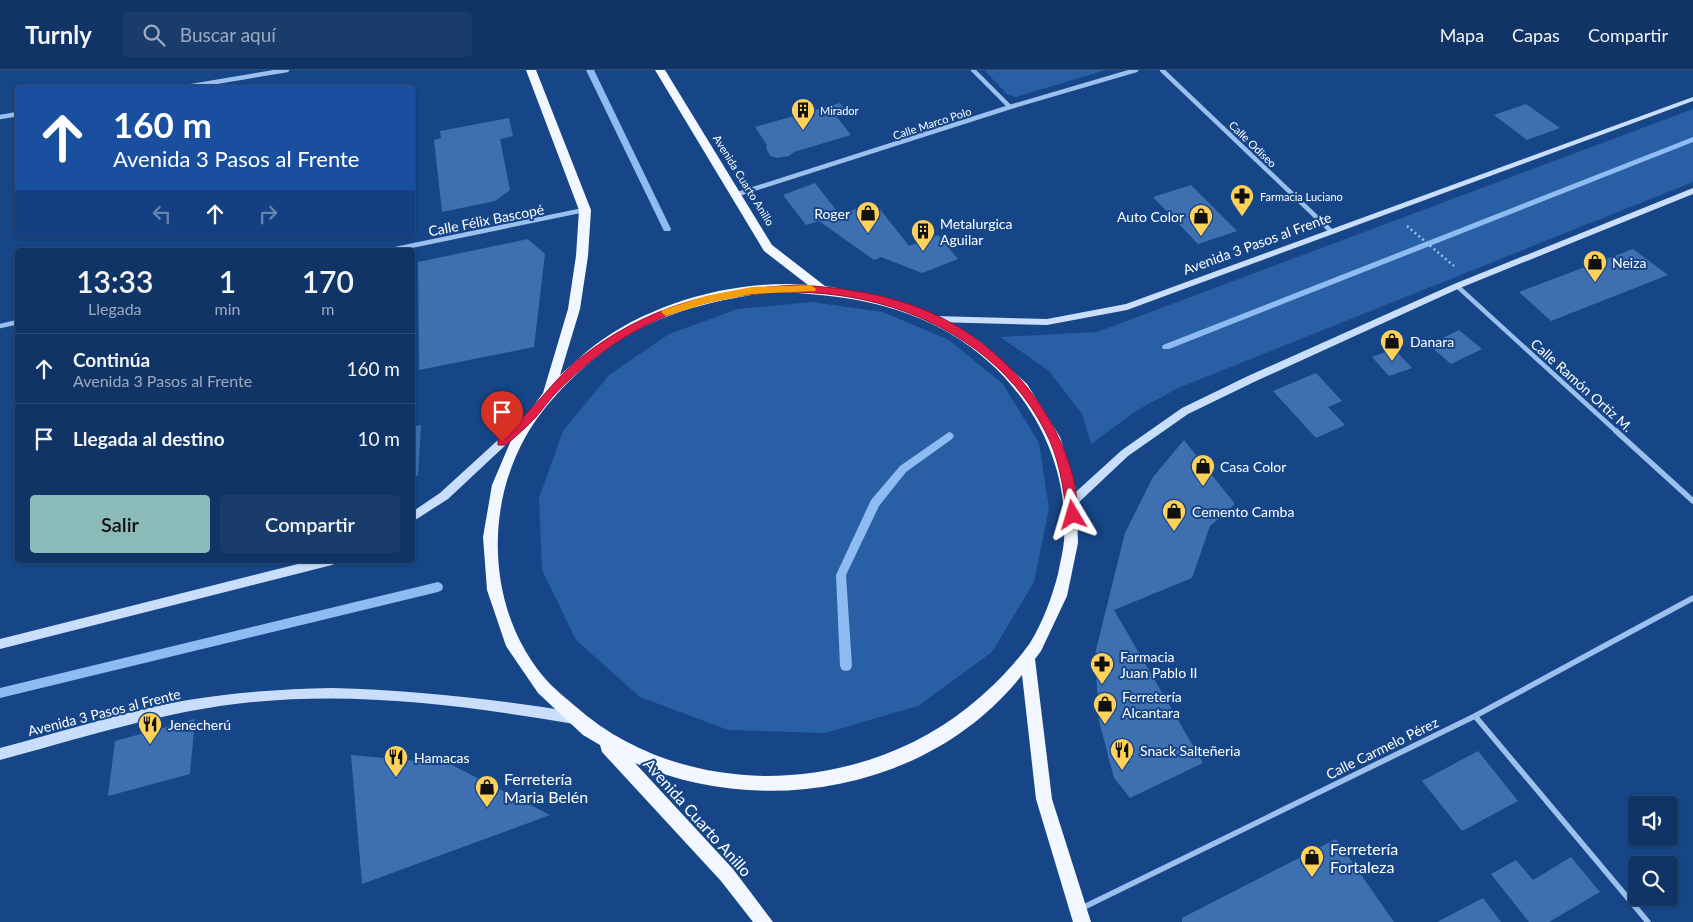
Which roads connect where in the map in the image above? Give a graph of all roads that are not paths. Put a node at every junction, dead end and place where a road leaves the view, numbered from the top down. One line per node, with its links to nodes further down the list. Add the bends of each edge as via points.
1 (287, 70): 7 (street)
2 (531, 70): 14 (highway)
3 (660, 70): 13 (highway, Avenida Cuarto Anillo)
4 (973, 70): 9 (street)
5 (1136, 70): 9 (street, Calle Marco Polo)
6 (1162, 70): 15 (street, Calle Odiseo)
7 (198, 85)
8 (1693, 99): 15 (main road, Avenida 3 Pasos al Frente)
9 (1010, 107): 13 (street, Calle Marco Polo)
10 (15, 114): 11 (street)
11 (0, 117)
12 (1693, 191): 17 (main road)
13 (734, 195): 18 (highway, Avenida Cuarto Anillo, via 768,248)
14 (585, 210): 16 (street, Calle Félix Bascopé); 22 (highway, via 574,309)
15 (1332, 231): 19 (main road, Avenida 3 Pasos al Frente, via 1127,307 1047,322)
16 (401, 248)
17 (1457, 286): 24 (street, Calle Ramón Ortiz M.); 25 (main road, via 1185,411 1125,453)
18 (821, 289): 19 (highway, via 879,299); 22 (highway, via 752,290 706,299 662,314 600,348)
19 (934, 319): 25 (highway, via 988,353 1026,393 1048,426 1061,455)
20 (15, 323): 21 (street)
21 (0, 326)
22 (548, 394): 23 (highway)
23 (531, 416): 26 (main road, via 444,496); 32 (highway, via 517,438 497,487 490,522 489,567 499,612 514,648 530,673)
24 (1693, 500)
25 (1072, 502): 30 (highway, via 1072,554 1066,581 1057,607)
26 (415, 516)
27 (320, 563): 29 (main road)
28 (1693, 598): 31 (street, Calle Carmelo Pérez)
29 (0, 644)
30 (1028, 659): 33 (highway, via 987,704 934,742 904,756 838,777 768,784 716,780 666,768); 35 (highway, via 1044,799)
31 (1475, 716): 35 (street, Calle Carmelo Pérez); 37 (street)
32 (574, 718): 33 (highway); 34 (main road, Avenida 3 Pasos al Frente, via 409,696 282,694 187,706)
33 (601, 738): 36 (highway, Avenida Cuarto Anillo, via 727,876)
34 (0, 754)
35 (1079, 916)
36 (764, 922)
37 (1648, 922)

